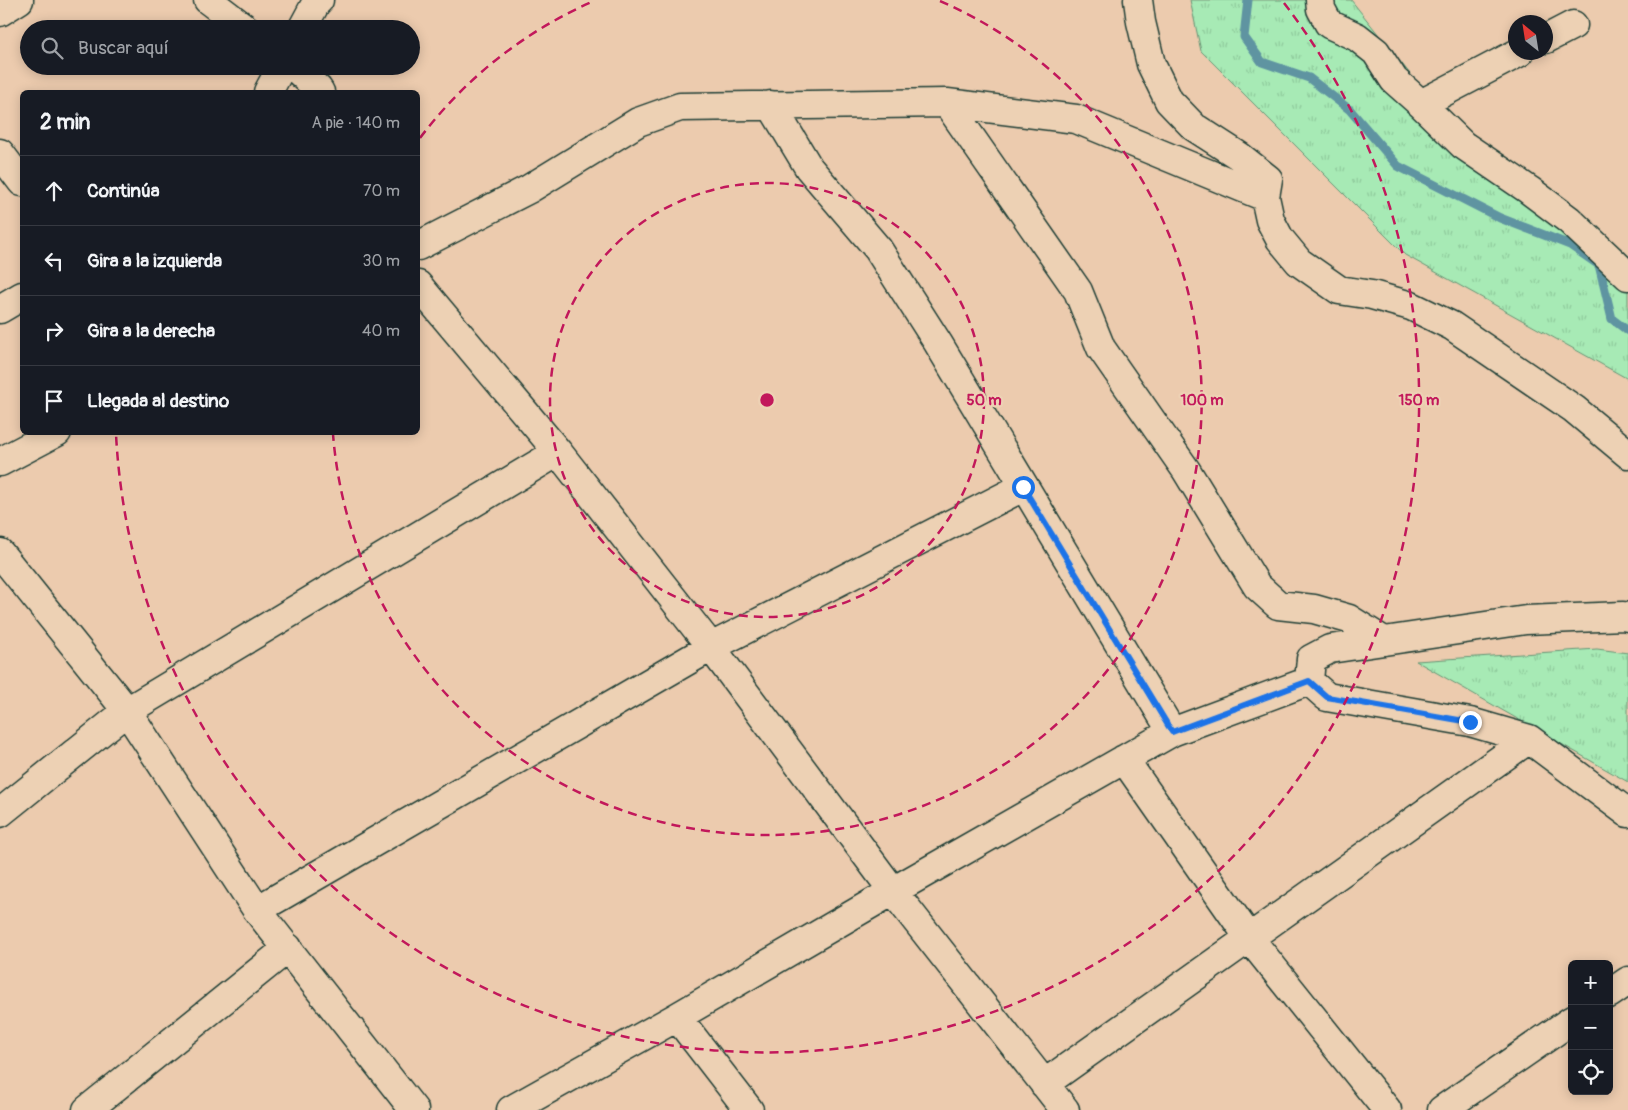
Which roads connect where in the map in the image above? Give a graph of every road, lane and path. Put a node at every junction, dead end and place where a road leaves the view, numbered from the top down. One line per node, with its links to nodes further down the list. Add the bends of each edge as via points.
1 (19, 0): 7 (street)
2 (208, 0): 8 (street)
3 (319, 0): 9 (street)
4 (1125, 0): 6 (street)
5 (1320, 0): 18 (street, via 1328,24 1357,37 1376,52 1394,80)
6 (1139, 11): 22 (street, via 1151,64 1169,101 1194,127 1268,179)
7 (0, 12)
8 (234, 20)
9 (307, 20)
10 (1573, 25): 11 (street)
11 (1553, 35)
12 (1508, 58): 18 (street)
13 (277, 75): 15 (street)
14 (303, 75): 16 (street)
15 (269, 90)
16 (319, 90)
17 (947, 103): 19 (street); 22 (street, via 1076,118); 35 (street, via 1078,291 1101,348 1186,470 1257,586 1278,605 1314,609 1349,619)
18 (1422, 104): 24 (street, via 1463,145 1569,220)
19 (771, 105): 23 (street, via 680,107 638,122 529,189); 32 (street, via 809,168 878,249)
20 (0, 153): 21 (street)
21 (20, 179)
22 (1265, 197): 30 (street, via 1270,220 1280,239 1299,262 1339,290 1411,306 1452,326 1574,408)
23 (420, 245)
24 (1628, 276)
25 (420, 287): 29 (street)
26 (20, 297): 27 (street)
27 (0, 309)
28 (51, 435): 31 (street)
29 (558, 452): 36 (street); 38 (street)
30 (1628, 454)
31 (0, 462)
32 (1023, 487): 36 (street); 39 (street)
33 (0, 553): 38 (street)
34 (1628, 617): 35 (street, via 1526,620)
35 (1384, 641): 37 (street, via 1330,649 1310,659)
36 (711, 647): 44 (street); 45 (street)
37 (1309, 681): 39 (street); 40 (street, via 1327,697 1470,722)
38 (128, 711): 42 (street); 45 (street)
39 (1172, 732): 41 (street)
40 (1529, 739): 43 (street); 46 (street)
41 (1124, 759): 44 (street); 46 (street)
42 (0, 812)
43 (1628, 813)
44 (893, 891): 50 (street); 52 (street)
45 (257, 910): 47 (street)
46 (1250, 939): 52 (street); 58 (street)
47 (288, 948): 53 (street); 54 (street)
48 (1628, 981): 49 (street)
49 (1613, 991)
50 (677, 1017): 55 (street); 56 (street)
51 (1568, 1023): 59 (street)
52 (1044, 1084): 57 (street)
53 (87, 1110)
54 (414, 1110)
55 (511, 1110)
56 (749, 1110)
57 (1065, 1110)
58 (1387, 1110)
59 (1442, 1110)

